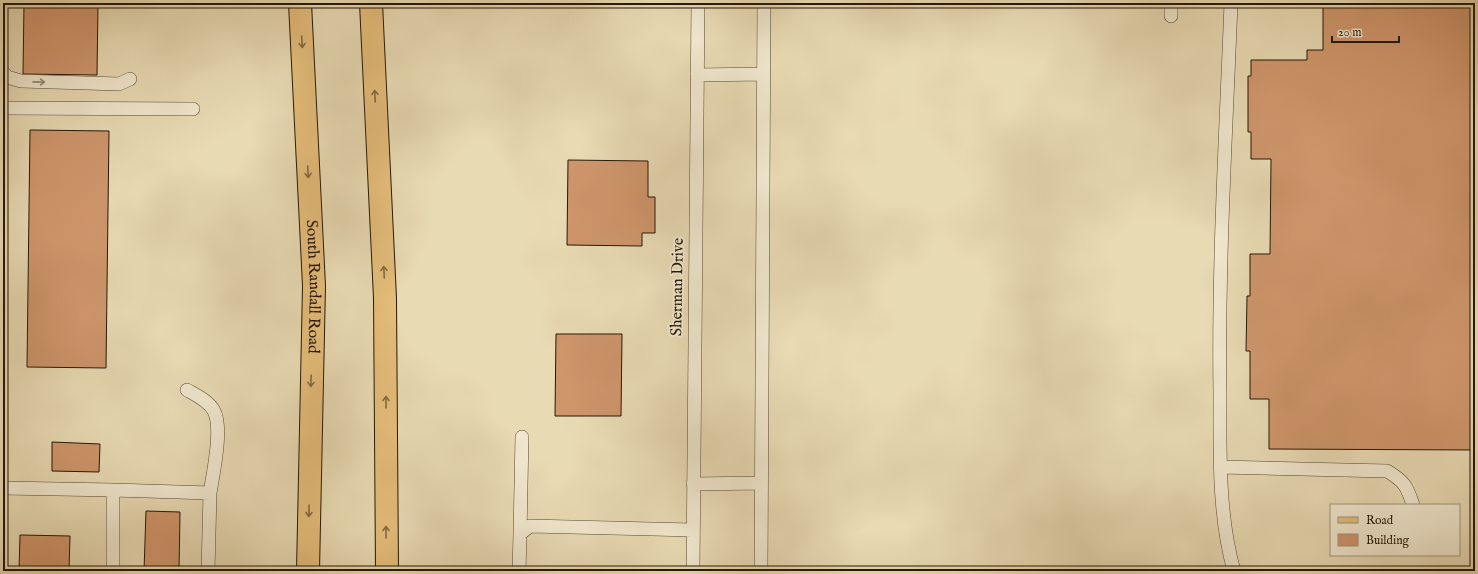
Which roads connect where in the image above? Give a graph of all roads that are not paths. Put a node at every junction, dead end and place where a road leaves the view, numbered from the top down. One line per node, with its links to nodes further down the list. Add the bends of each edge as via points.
1 (300, 3): 27 (main road, South Randall Road, one-way to 27, via 314,286)
2 (371, 3): 28 (main road, one-way to 2, via 385,298)
3 (698, 3): 10 (lane, Sherman Drive)
4 (764, 3): 9 (lane)
5 (1171, 3): 7 (lane)
6 (1231, 3): 16 (lane, via 1218,310)
7 (1171, 16)
8 (3, 72): 11 (lane, one-way to 11, via 7,77 21,81 119,84)
9 (764, 74): 10 (lane); 17 (lane)
10 (697, 75): 18 (lane, Sherman Drive)
11 (130, 79)
12 (3, 108): 13 (lane)
13 (194, 109)
14 (187, 390): 21 (lane, via 214,410 217,423 215,464)
15 (522, 437): 24 (lane)
16 (1221, 467): 22 (lane, via 1387,471 1401,479); 32 (lane, via 1227,546)
17 (761, 483): 18 (lane); 31 (lane)
18 (693, 484): 23 (lane, Sherman Drive)
19 (3, 488): 20 (lane)
20 (113, 490): 21 (lane); 25 (lane)
21 (210, 493): 26 (lane)
22 (1413, 504)
23 (693, 530): 24 (lane, via 530,526); 30 (lane, Sherman Drive)
24 (520, 534): 29 (lane)
25 (113, 571)
26 (208, 571)
27 (308, 571)
28 (387, 571)
29 (519, 571)
30 (692, 571)
31 (761, 571)
32 (1234, 571)

